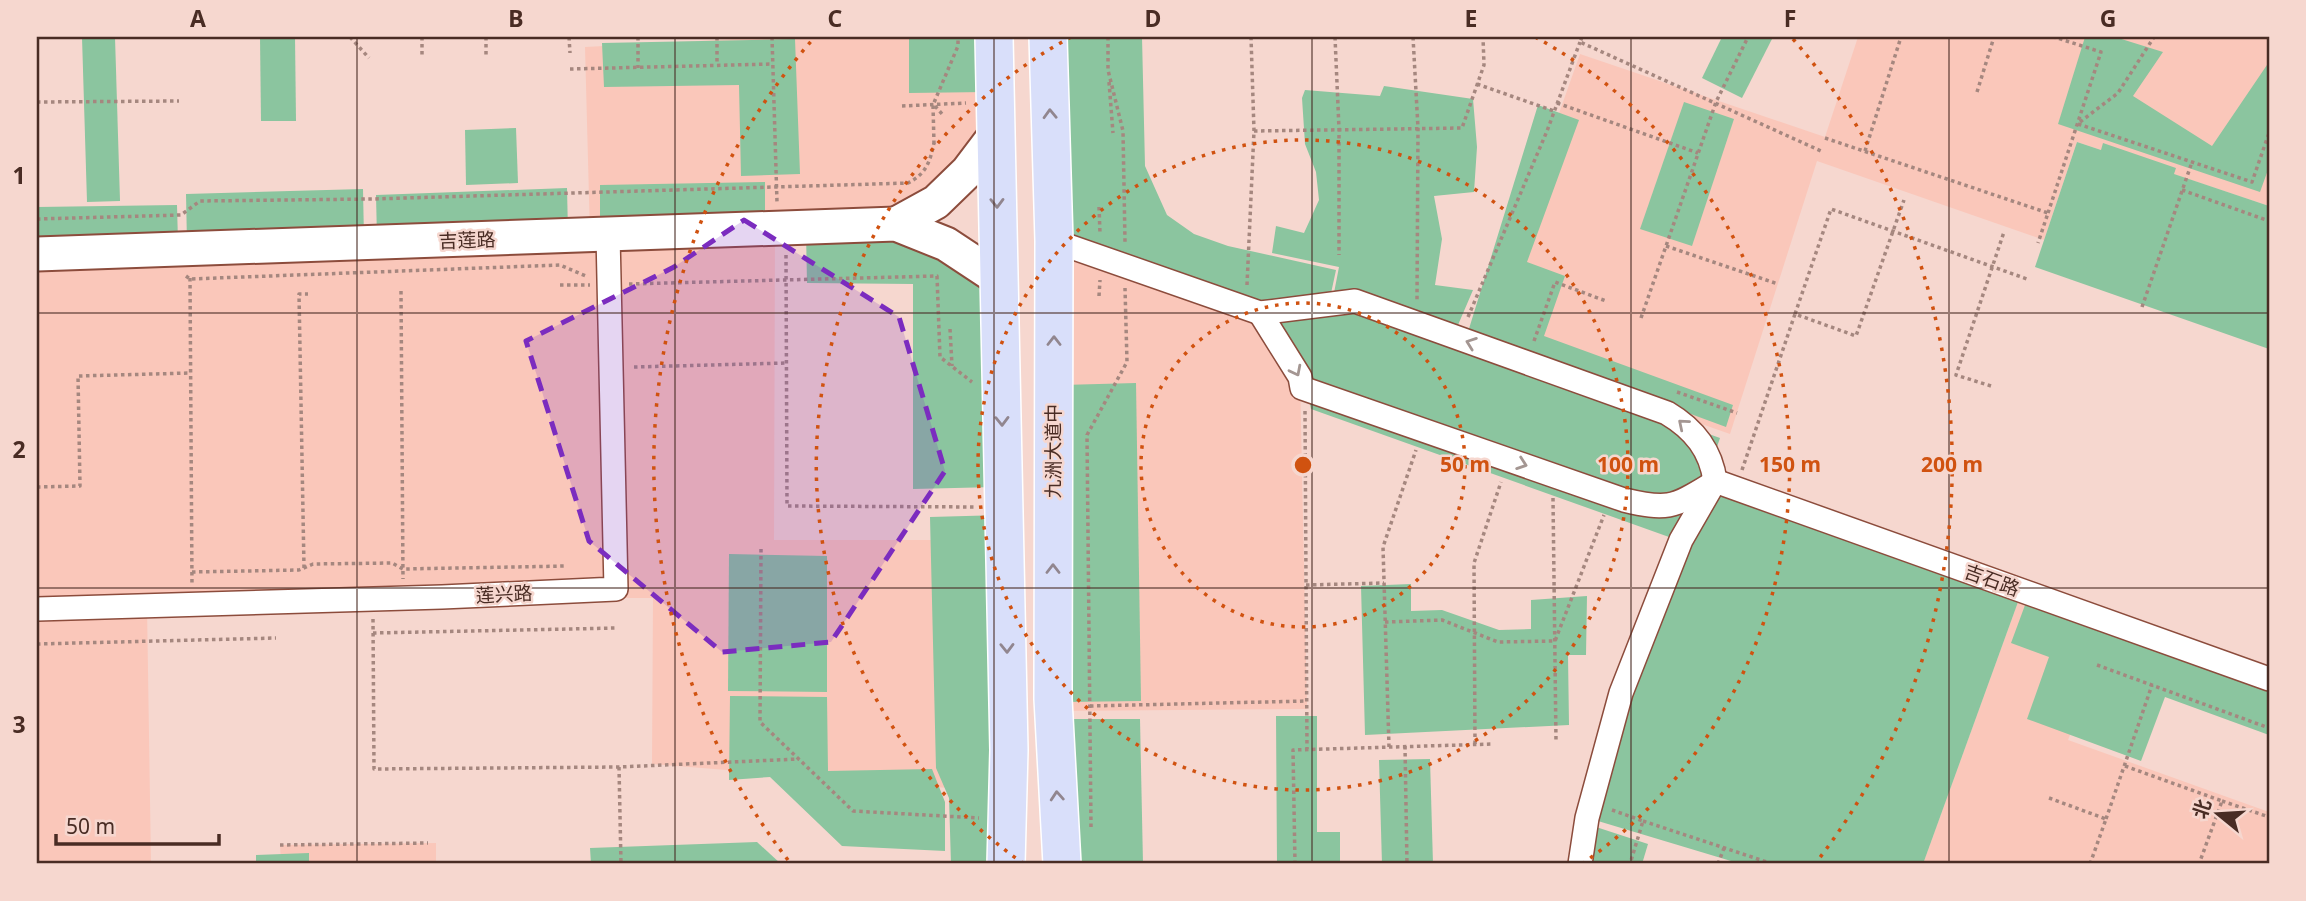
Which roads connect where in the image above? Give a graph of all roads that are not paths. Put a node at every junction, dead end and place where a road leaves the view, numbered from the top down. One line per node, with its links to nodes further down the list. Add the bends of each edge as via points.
1 (994, 37): 3 (main road)
2 (1048, 37): 6 (main road, 九洲大道中, one-way to 2)
3 (995, 118): 4 (main road, via 968,171 936,202); 8 (main road, one-way to 8)
4 (896, 224): 5 (main road, 吉莲路); 8 (main road, via 946,244)
5 (608, 235): 7 (main road, 吉莲路, via 186,266); 11 (street, 莲兴路, via 616,589)
6 (1054, 241): 9 (street); 14 (main road, 九洲大道中, one-way to 6, via 1053,699)
7 (37, 254)
8 (999, 279): 13 (main road, one-way to 13, via 1009,750)
9 (1253, 310): 10 (street, one-way to 9, via 1702,442 1667,413 1355,302); 10 (street, one-way to 10, via 1300,377 1302,388 1652,507 1671,506)
10 (1725, 485): 12 (street, 吉石路); 15 (street, via 1681,540 1621,693)
11 (37, 609)
12 (2269, 678)
13 (1006, 864)
14 (1062, 864)
15 (1580, 864)

